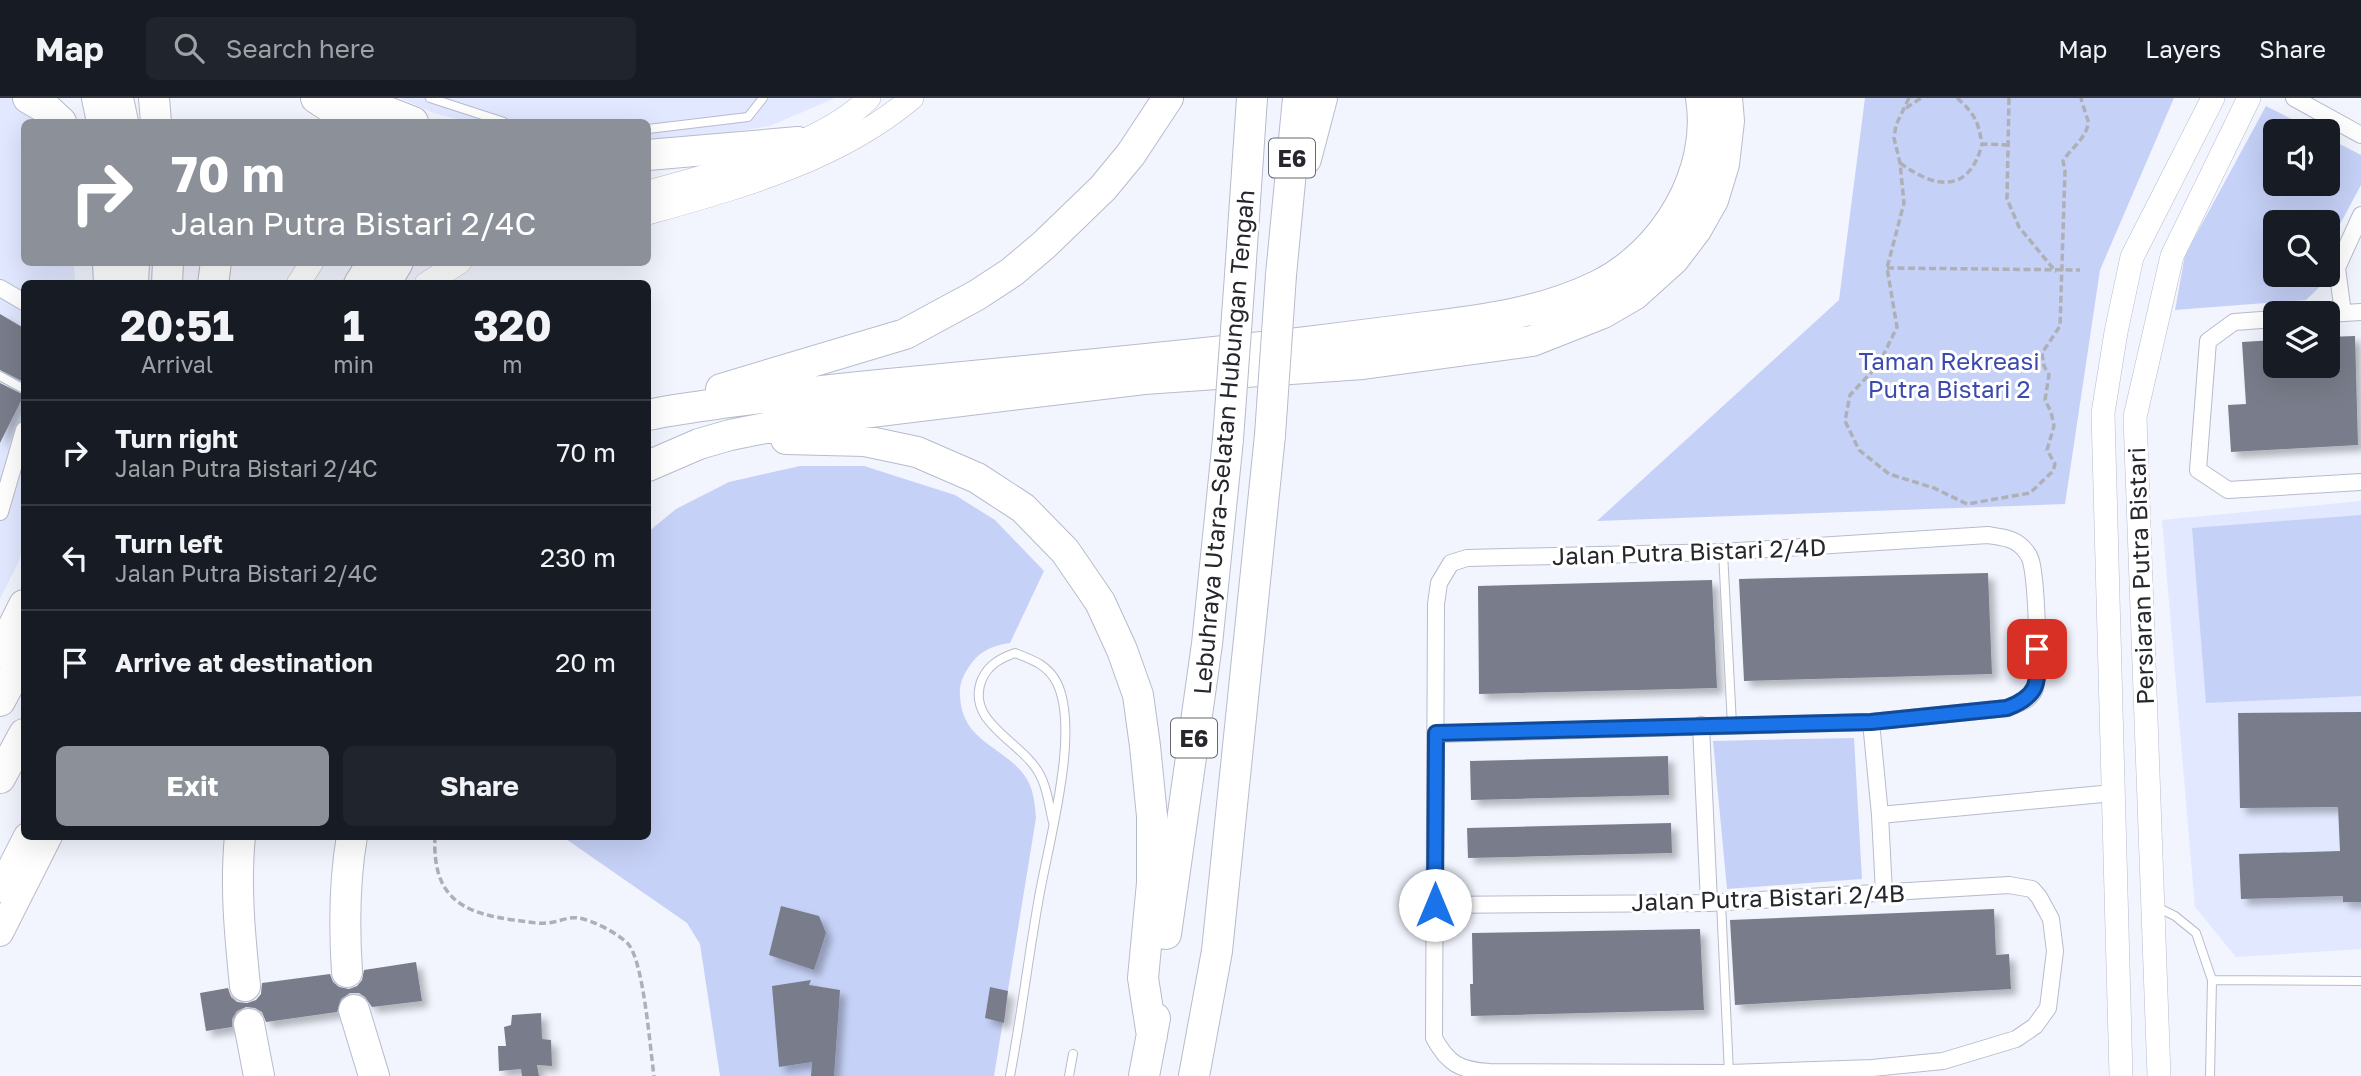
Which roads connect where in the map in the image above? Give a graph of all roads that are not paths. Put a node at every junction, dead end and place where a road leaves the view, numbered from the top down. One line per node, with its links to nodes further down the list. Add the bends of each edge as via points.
1 (28, 98): 20 (highway)
2 (97, 98): 21 (highway)
3 (118, 98): 22 (highway)
4 (154, 98): 23 (highway)
5 (316, 98): 24 (highway)
6 (352, 98): 25 (highway)
7 (430, 98): 26 (lane)
8 (763, 98): 27 (lane, via 748,117)
9 (869, 98): 29 (main road, via 835,125)
10 (912, 98): 32 (main road, via 879,123 803,163)
11 (1168, 98): 46 (highway, via 1096,196 1012,272 977,295 905,334)
12 (1252, 98): 83 (highway, Lebuhraya Utara–Selatan Hubungan Tengah / E6, bridge, via 1228,439 1207,644)
13 (1298, 98): 34 (highway, Lebuhraya Utara–Selatan Hubungan Tengah / E6)
14 (1322, 98): 34 (highway)
15 (1701, 98): 46 (highway, via 1702,144 1696,173 1680,206 1649,249 1600,284 1536,309 1336,339 815,391)
16 (1727, 98): 48 (highway, via 1729,121 1717,188 1696,230 1674,259 1634,295 1603,313 1532,341 1363,364 1144,379 805,420)
17 (2249, 98): 74 (main road, Persiaran Putra Bistari, via 2172,256 2135,417)
18 (2294, 98): 28 (street)
19 (2206, 104): 64 (main road, Persiaran Putra Bistari, via 2132,257 2103,412)
20 (58, 119)
21 (101, 119)
22 (122, 119)
23 (156, 119)
24 (348, 119)
25 (405, 119)
26 (495, 119)
27 (651, 129)
28 (2361, 135)
29 (798, 142): 30 (highway); 31 (main road)
30 (651, 155)
31 (651, 191)
32 (651, 212)
33 (2361, 215): 35 (street)
34 (1287, 217): 91 (highway, Lebuhraya Utara–Selatan Hubungan Tengah / E6, bridge, via 1270,435 1217,951)
35 (2356, 240): 40 (street, via 2337,268)
36 (454, 266): 37 (main road)
37 (432, 280)
38 (0, 288): 39 (street)
39 (21, 300)
40 (2336, 301)
41 (2361, 312): 42 (street)
42 (2340, 314)
43 (2263, 320): 50 (street, via 2234,323 2208,341 2198,470 2228,490)
44 (0, 376): 45 (lane)
45 (21, 387)
46 (653, 413)
47 (21, 438): 51 (street)
48 (699, 444): 49 (highway); 83 (highway, via 719,447 795,438 865,441 917,452 977,478 1023,508 1065,551 1100,602 1138,695 1152,816 1152,883 1143,978)
49 (651, 465)
50 (2361, 482)
51 (4, 483): 52 (street)
52 (0, 512)
53 (1723, 552): 58 (street, Jalan Putra Bistari 2/4D, via 1988,535 2015,541 2025,549 2031,561 2036,621 2038,676 2034,693 2023,702 1993,709); 59 (lane); 61 (street, Jalan Putra Bistari 2/4D, via 1466,558 1451,563 1438,583 1436,604)
54 (21, 611): 55 (highway)
55 (0, 653)
56 (21, 662): 57 (highway)
57 (0, 701)
58 (1871, 722): 59 (street); 65 (street)
59 (1732, 725): 60 (street)
60 (1701, 726): 61 (street); 73 (street)
61 (1436, 733): 75 (street)
62 (21, 740): 63 (highway)
63 (0, 778)
64 (2113, 793): 65 (street); 92 (main road, Persiaran Putra Bistari)
65 (1880, 815): 72 (street)
66 (1053, 822): 66 (lane, via 1041,775 978,704 986,671 1015,653 1048,669 1058,684 1065,714); 88 (lane)
67 (25, 840): 71 (main road)
68 (47, 840): 76 (main road)
69 (240, 840): 80 (highway)
70 (351, 840): 77 (highway, via 344,919)
71 (0, 889)
72 (1884, 893): 73 (street, Jalan Putra Bistari 2/4B); 86 (street, Jalan Putra Bistari 2/4B, via 2009,885 2032,889 2051,919 2055,951 2048,1008 2035,1026 2016,1039 1943,1061)
73 (1715, 902): 75 (street, Jalan Putra Bistari 2/4B); 86 (lane)
74 (2152, 904): 78 (lane, via 2196,933); 93 (main road, Persiaran Putra Bistari)
75 (1435, 905): 86 (street, via 1434,1038 1448,1060 1458,1066 1489,1072)
76 (0, 933)
77 (347, 972)
78 (2211, 980): 79 (lane); 94 (lane)
79 (2361, 981)
80 (244, 986)
81 (354, 1010): 85 (highway)
82 (249, 1024): 87 (highway)
83 (1152, 1037): 90 (highway, Lebuhraya Utara–Selatan Hubungan Tengah / E6)
84 (1073, 1054): 89 (lane)
85 (376, 1071)
86 (1729, 1073)
87 (259, 1076)
88 (1010, 1076)
89 (1069, 1076)
90 (1144, 1076)
91 (1194, 1076)
92 (2121, 1076)
93 (2158, 1076)
94 (2210, 1076)

